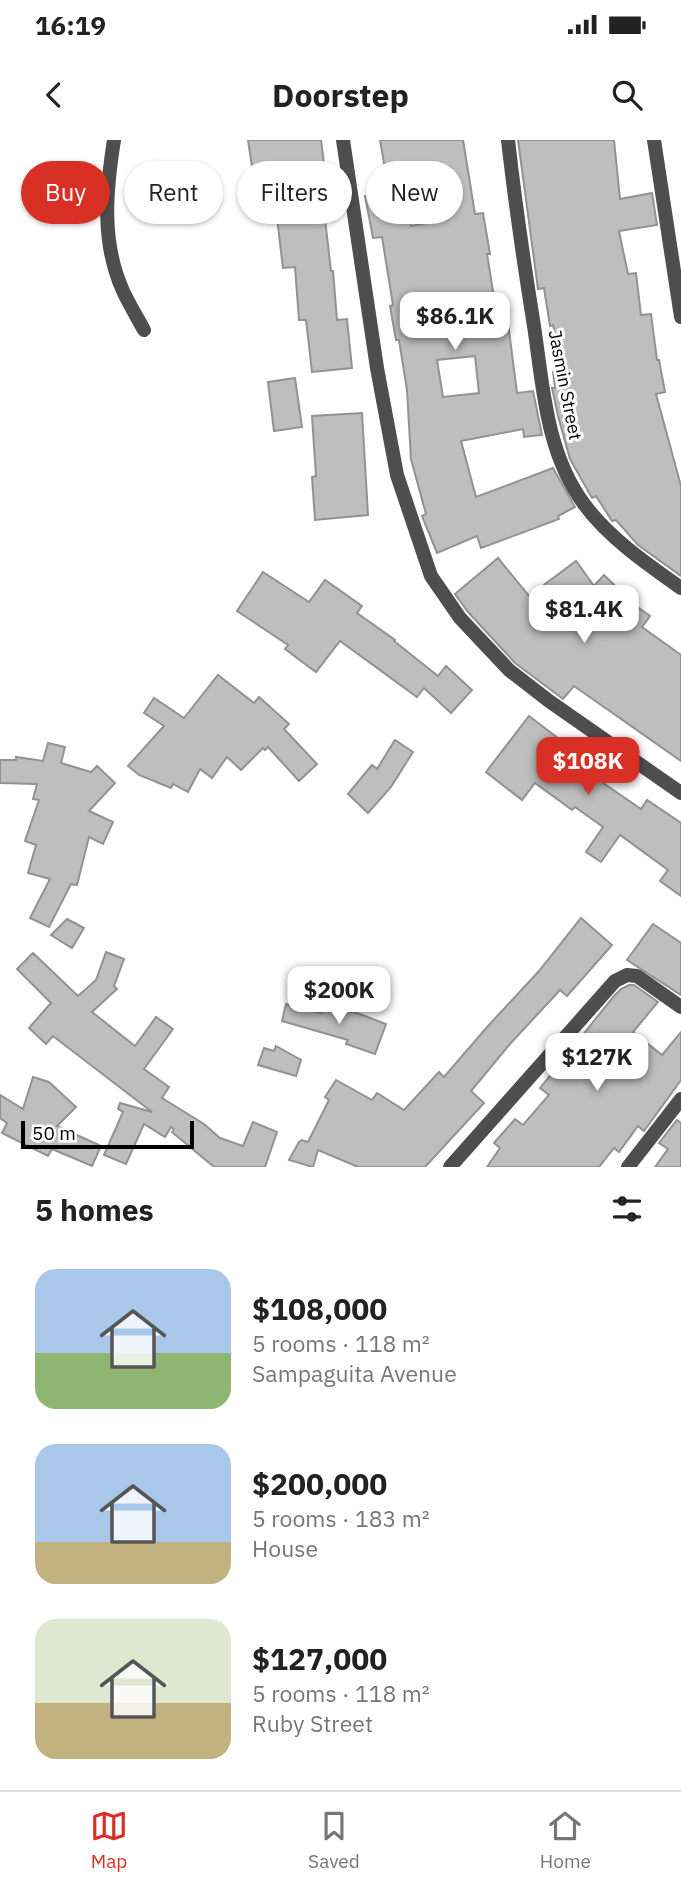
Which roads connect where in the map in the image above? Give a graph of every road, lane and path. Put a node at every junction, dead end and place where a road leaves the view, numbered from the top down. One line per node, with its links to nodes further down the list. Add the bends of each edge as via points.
1 (114, 140): 6 (street, via 107,181 111,259)
2 (343, 140): 8 (street, via 397,475 431,576 460,618 509,670)
3 (508, 140): 7 (street, Jasmin Street, via 551,435 584,505 642,560)
4 (654, 140): 5 (street)
5 (681, 317)
6 (144, 330)
7 (681, 588)
8 (681, 793)
9 (681, 1007): 11 (street, via 638,976 627,975 605,991)
10 (681, 1099): 12 (street)
11 (450, 1167)
12 (628, 1167)

